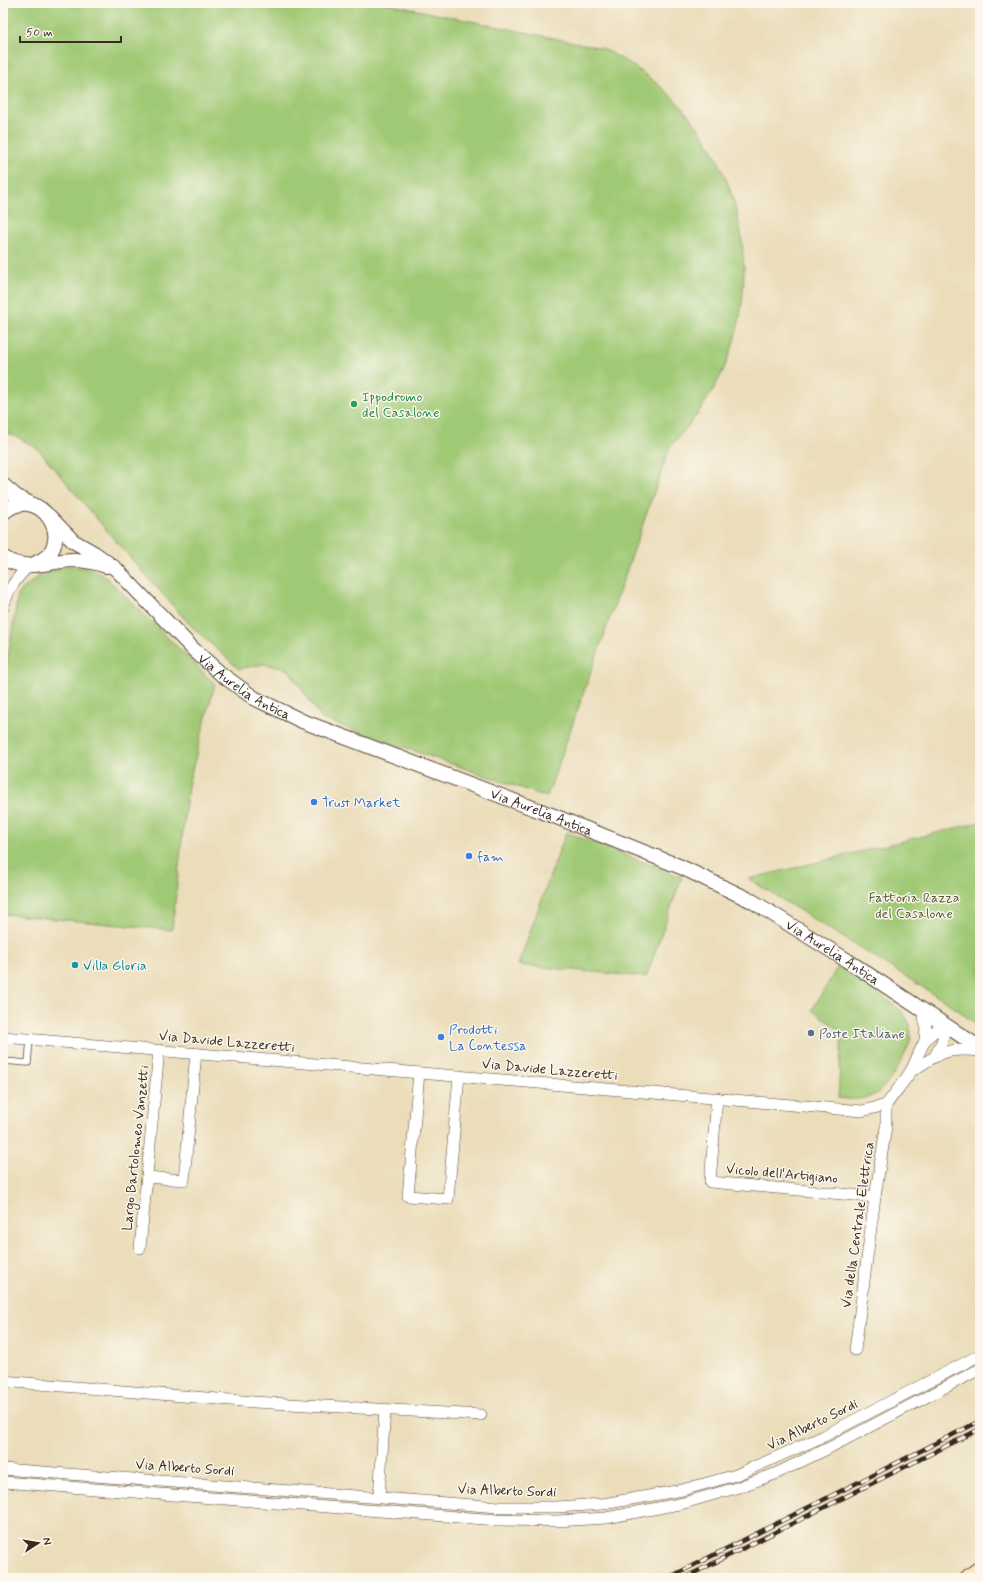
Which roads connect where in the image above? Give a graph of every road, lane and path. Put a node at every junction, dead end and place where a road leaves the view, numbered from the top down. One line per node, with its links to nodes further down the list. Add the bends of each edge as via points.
1 (3, 485): 2 (street, Via Aurelia Antica, via 17,498)
2 (33, 505): 3 (street, via 12,506); 4 (street, Via Aurelia Antica)
3 (3, 513)
4 (49, 516): 6 (street, via 55,530 54,545 41,561); 7 (street, Via Aurelia Antica, via 73,541)
5 (3, 557): 6 (street, via 14,564)
6 (30, 565): 7 (street, via 82,560); 8 (street, via 15,579 8,590)
7 (116, 568): 9 (street, Via Aurelia Antica, via 194,650 254,698 302,721 681,867 752,901)
8 (3, 608)
9 (922, 1009): 10 (street, Via Aurelia Antica); 13 (street, via 926,1026)
10 (946, 1025): 13 (street, via 935,1030); 14 (street, Via Aurelia Antica); 17 (street)
11 (3, 1037): 12 (street, Via Davide Lazzeretti)
12 (30, 1039): 15 (street, Via Davide Lazzeretti); 18 (lane, via 28,1063)
13 (925, 1040): 19 (street)
14 (980, 1049): 17 (street, via 949,1050)
15 (159, 1050): 16 (street, Via Davide Lazzeretti); 24 (street, Largo Bartolomeo Vanzetti)
16 (196, 1054): 20 (street, Via Davide Lazzeretti); 24 (street, via 184,1180)
17 (935, 1056): 19 (street)
18 (3, 1061)
19 (910, 1072): 23 (street)
20 (419, 1073): 21 (street, Via Davide Lazzeretti); 21 (street, via 408,1196 428,1198 448,1199)
21 (459, 1076): 22 (street, Via Davide Lazzeretti)
22 (717, 1098): 23 (street, Via Davide Lazzeretti, via 862,1111); 25 (street, Vicolo dell'Artigiano, via 710,1182)
23 (886, 1105): 25 (street, Via della Centrale Elettrica, via 886,1128)
24 (147, 1177): 26 (street, Largo Bartolomeo Vanzetti)
25 (875, 1197): 27 (street, Via della Centrale Elettrica)
26 (140, 1248)
27 (855, 1350)
28 (980, 1355): 35 (street, Via Alberto Sordi, via 771,1461 736,1475 682,1490 603,1504 557,1507 499,1507)
29 (980, 1369): 34 (street, Via Alberto Sordi, via 775,1474 684,1503 606,1518 557,1521 498,1520)
30 (3, 1382): 31 (street)
31 (384, 1410): 32 (street); 35 (street)
32 (481, 1415)
33 (3, 1469): 35 (street, Via Alberto Sordi)
34 (3, 1482)
35 (379, 1497)
36 (980, 1568): 37 (main road)
37 (968, 1578)

